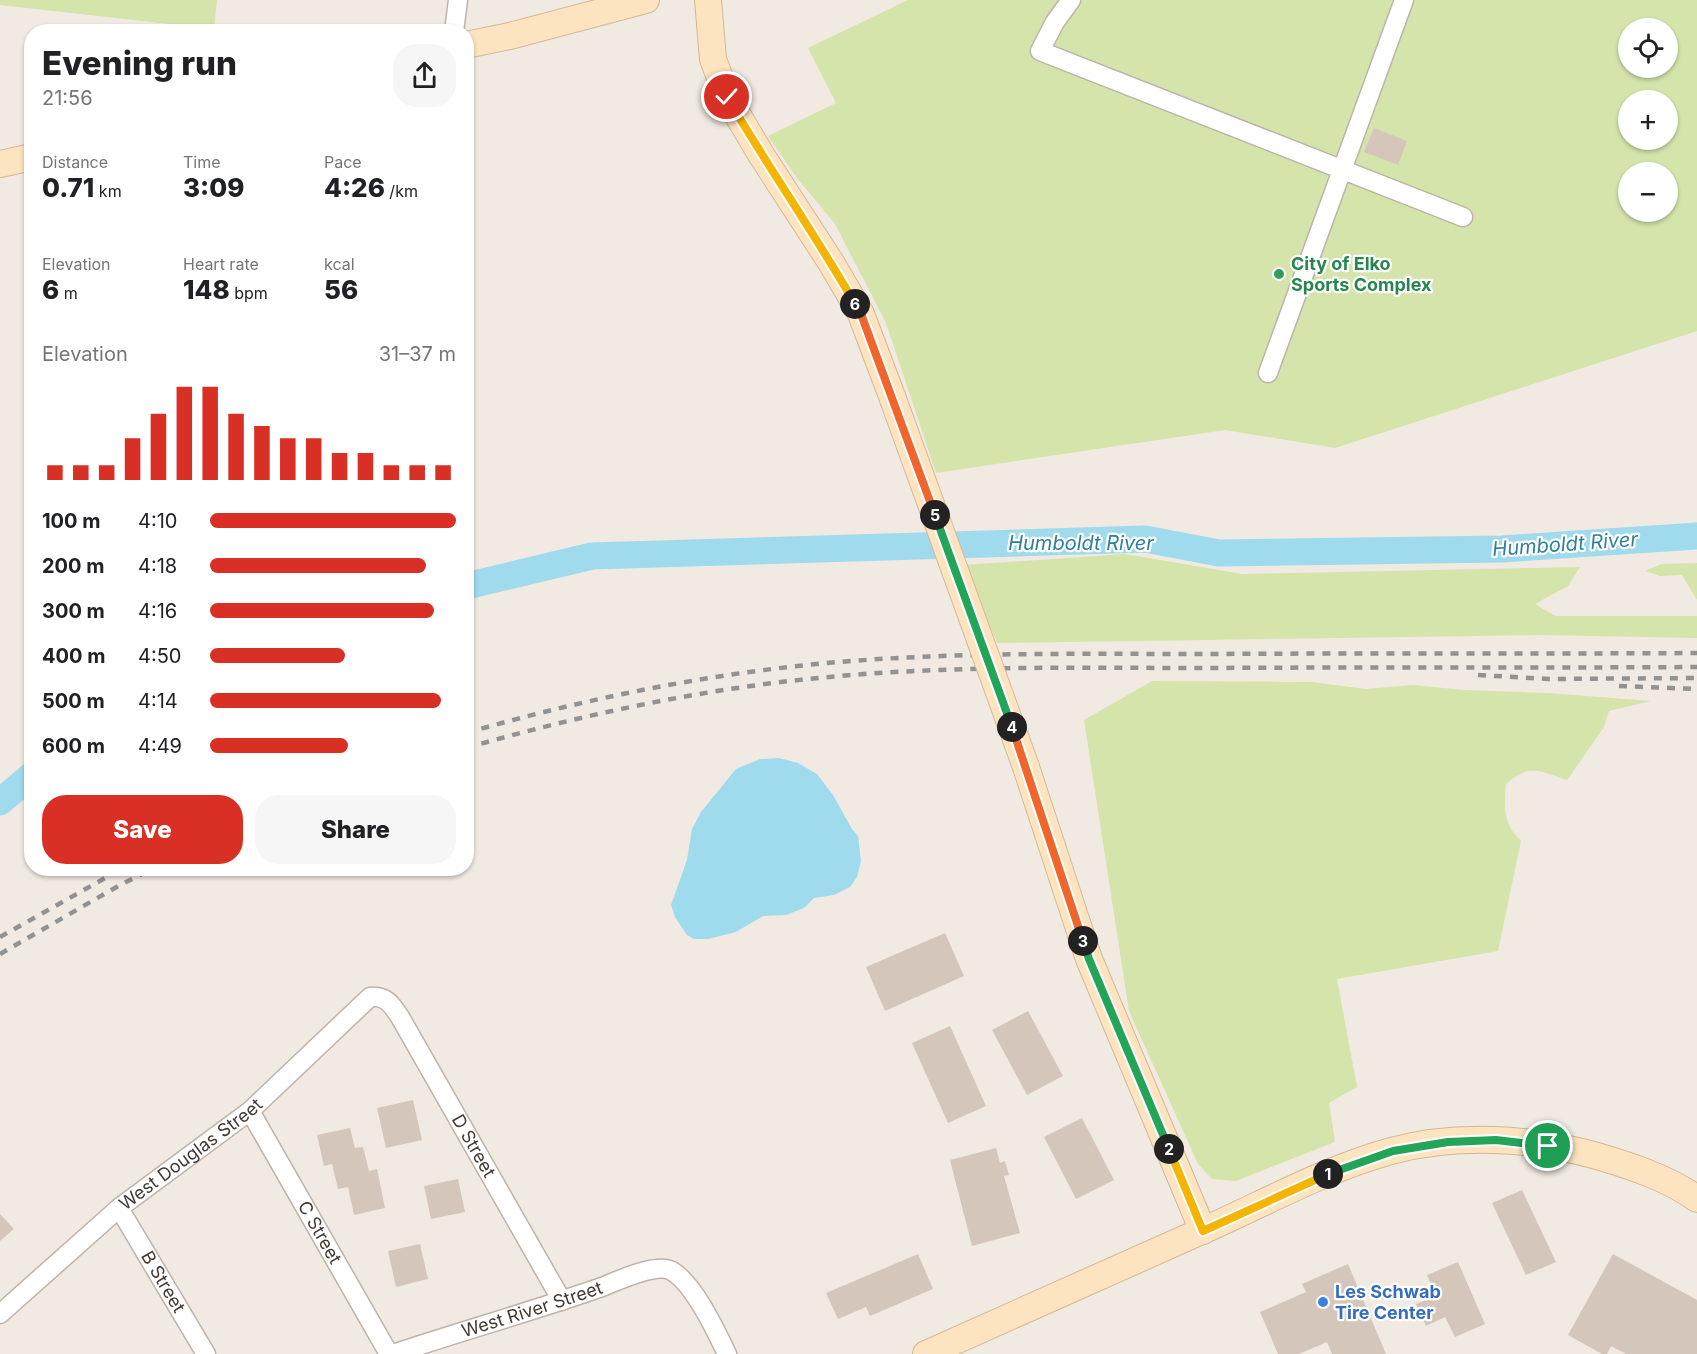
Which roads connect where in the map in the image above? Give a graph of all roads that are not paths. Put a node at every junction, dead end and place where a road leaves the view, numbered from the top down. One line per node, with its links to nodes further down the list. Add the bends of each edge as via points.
1 (458, 0): 6 (street)
2 (646, 0): 7 (street)
3 (708, 0): 17 (street, bridge, via 713,59 727,97 861,314 1026,767 1089,959)
4 (1071, 0): 10 (street, via 1040,51)
5 (1404, 0): 10 (street)
6 (455, 24)
7 (474, 43)
8 (24, 159): 9 (street)
9 (0, 164)
10 (1342, 170): 11 (street); 12 (street)
11 (1462, 217)
12 (1268, 373)
13 (379, 996): 14 (street, West Douglas Street, via 370,997); 18 (street, D Street, via 400,1017)
14 (250, 1111): 16 (street, West Douglas Street); 21 (street, C Street)
15 (1697, 1199): 17 (street, via 1631,1166 1582,1152 1496,1140 1448,1142 1363,1160)
16 (119, 1208): 19 (street, West Douglas Street); 20 (street, B Street)
17 (1203, 1231): 23 (street)
18 (562, 1301): 21 (street, West River Street); 22 (street, West River Street, via 640,1273 670,1270 687,1284)
19 (0, 1314)
20 (206, 1354)
21 (391, 1354)
22 (727, 1354)
23 (926, 1354)

